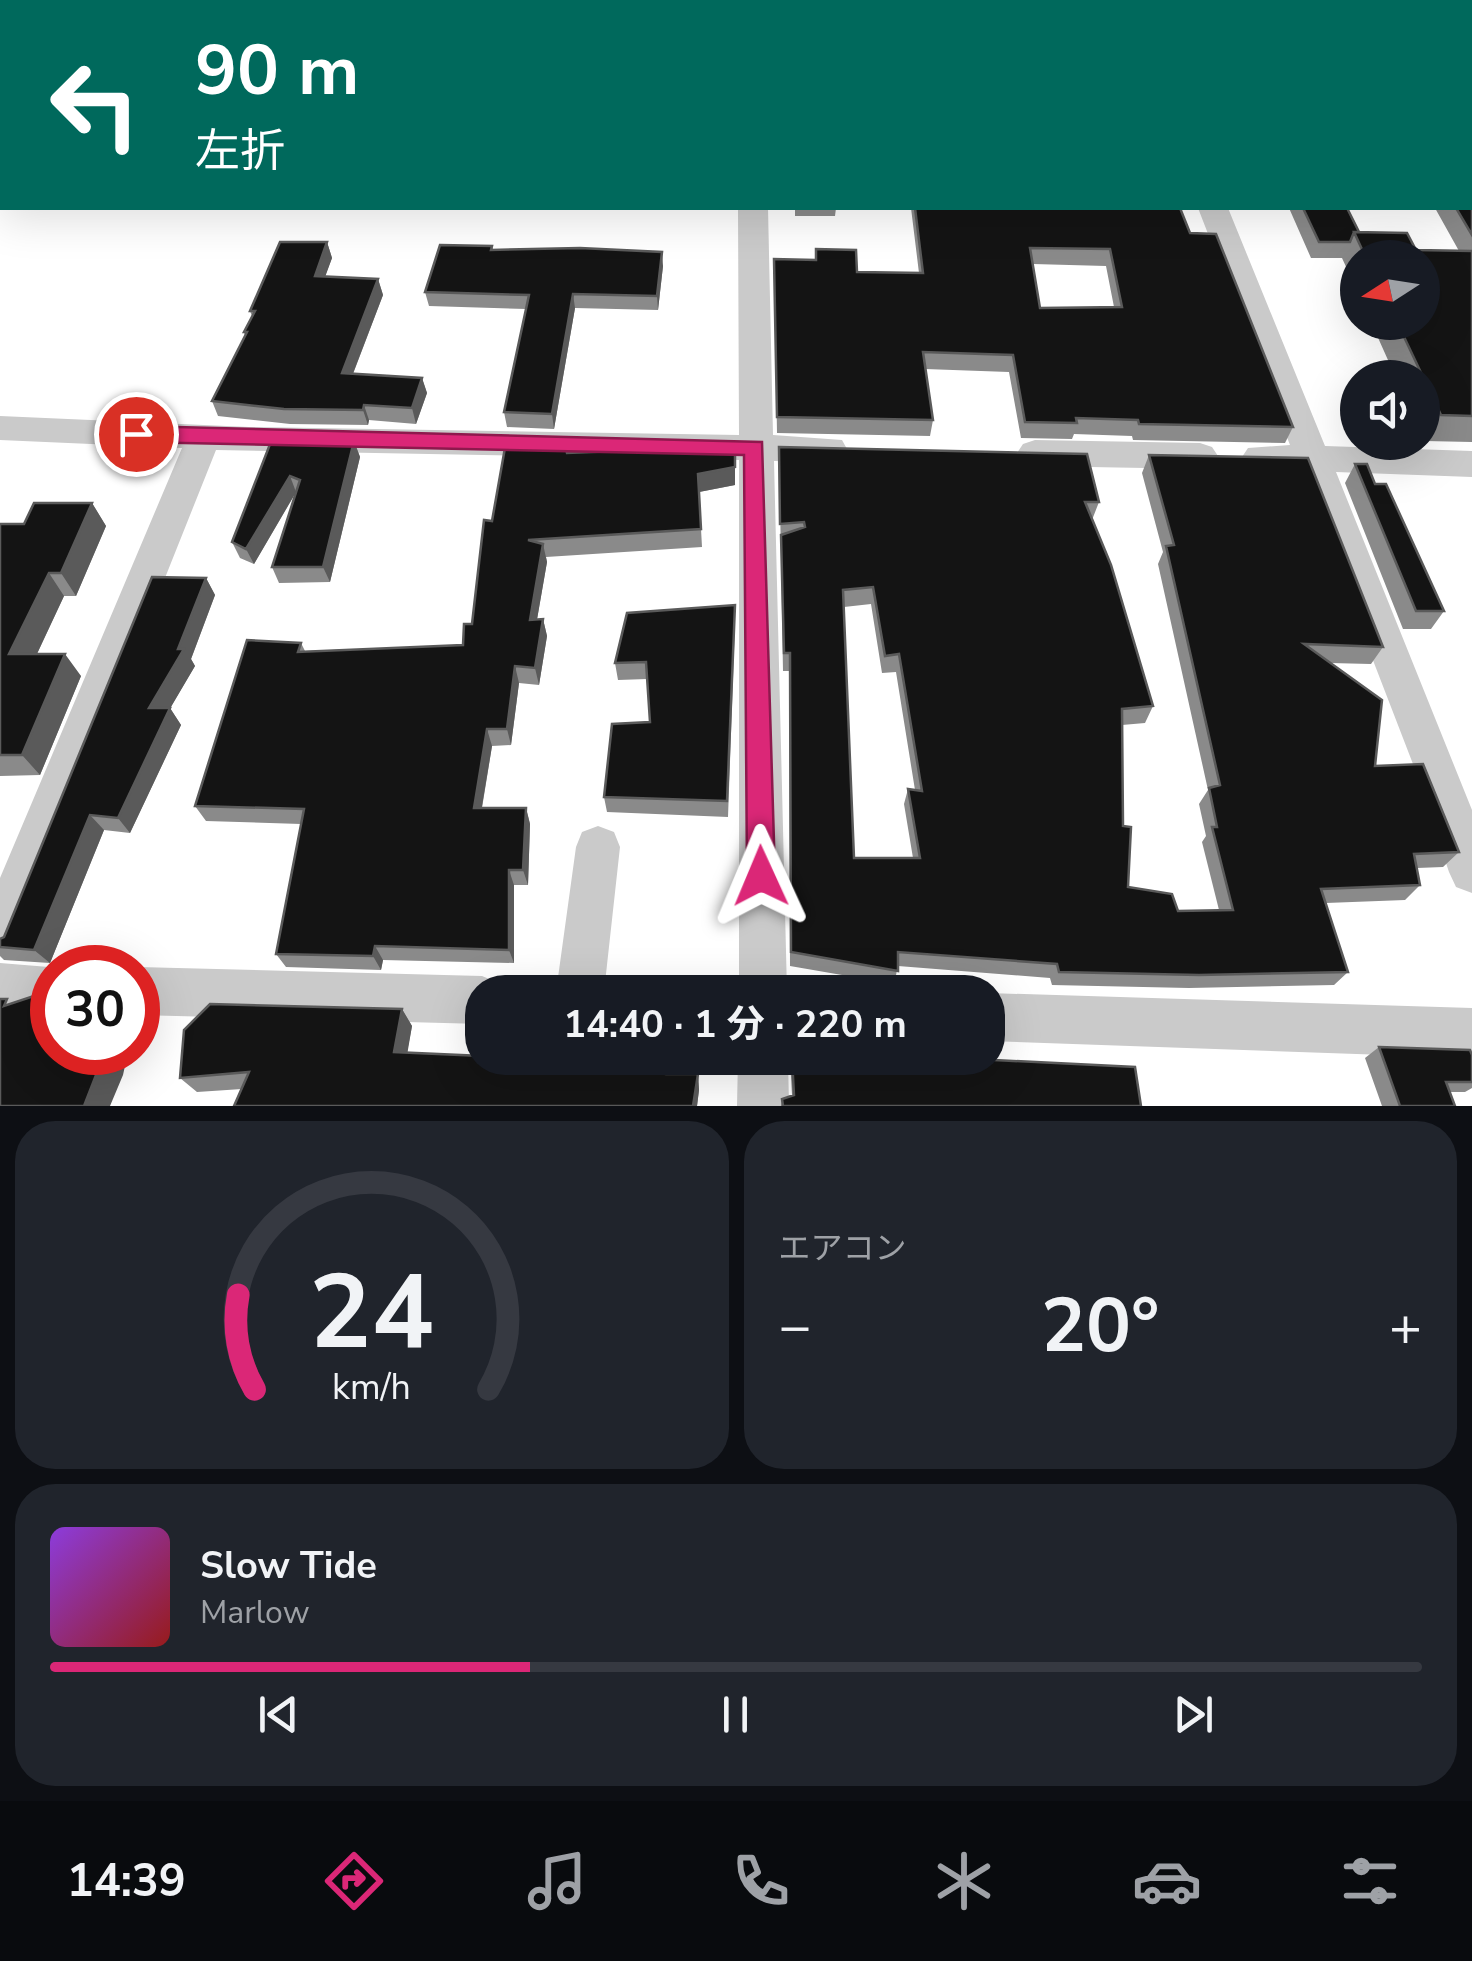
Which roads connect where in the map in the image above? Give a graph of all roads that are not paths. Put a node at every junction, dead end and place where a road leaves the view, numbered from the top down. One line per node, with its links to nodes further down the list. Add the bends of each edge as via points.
1 (753, 210): 5 (street)
2 (1214, 210): 8 (street)
3 (0, 428): 4 (street)
4 (204, 437): 5 (street); 12 (street)
5 (755, 448): 6 (street); 14 (street)
6 (854, 450)
7 (994, 452): 8 (street)
8 (1312, 458): 9 (street); 11 (street)
9 (1472, 464)
10 (598, 847): 13 (street)
11 (1472, 872)
12 (0, 933)
13 (582, 975)
14 (763, 975)
15 (0, 986): 16 (street)
16 (30, 987)
17 (160, 991): 18 (street)
18 (465, 1000)
19 (1005, 1018): 20 (street)
20 (1472, 1033)
21 (763, 1075): 22 (street)
22 (763, 1106)

